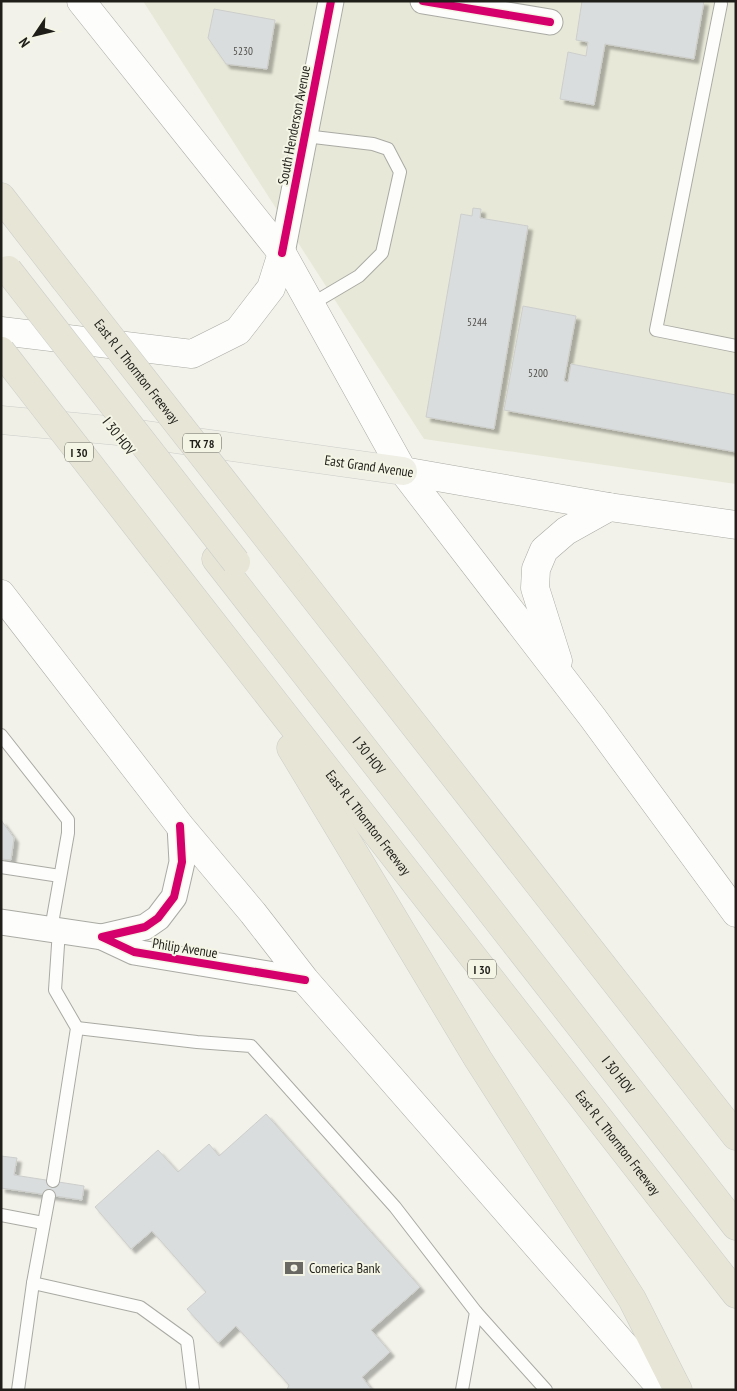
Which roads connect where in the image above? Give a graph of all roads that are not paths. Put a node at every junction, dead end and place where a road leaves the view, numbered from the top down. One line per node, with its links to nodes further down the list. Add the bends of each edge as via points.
1 (81, 1): 8 (main road)
2 (331, 1): 6 (street, South Henderson Avenue)
3 (423, 1): 5 (street)
4 (721, 4): 12 (lane, via 656,330)
5 (550, 22)
6 (305, 136): 8 (street, South Henderson Avenue); 10 (lane, via 373,144 388,149 400,172 382,253 358,276)
7 (1, 197): 32 (highway, East R L Thornton Freeway, bridge)
8 (282, 253): 10 (main road); 11 (main road, via 271,288 238,331 192,354)
9 (3, 272): 18 (highway, I 30 HOV)
10 (310, 305): 15 (main road)
11 (1, 331)
12 (736, 346)
13 (1, 351): 20 (highway, East R L Thornton Freeway / I 30, bridge)
14 (1, 420): 15 (main road, East Grand Avenue / TX 78, via 118,431)
15 (403, 471): 16 (main road, East Grand Avenue); 21 (main road)
16 (610, 508): 17 (main road, East Grand Avenue); 21 (main road, via 566,532 544,550 536,569 535,588)
17 (736, 525)
18 (226, 560): 35 (highway, I 30 HOV); 38 (highway, I 30 HOV)
19 (1, 594): 23 (main road)
20 (228, 644): 40 (highway, East R L Thornton Freeway / I 30); 47 (highway, via 478,1059 632,1299)
21 (563, 679): 26 (main road)
22 (1, 735): 25 (lane, via 68,820)
23 (180, 826): 29 (street, Philip Avenue, via 182,862 174,897 158,918 145,926); 30 (main road)
24 (1, 867): 25 (lane)
25 (60, 876): 28 (lane)
26 (736, 913)
27 (1, 922): 28 (street, Philip Avenue)
28 (55, 930): 29 (street, Philip Avenue); 31 (lane, via 56,990)
29 (102, 937): 30 (street, Philip Avenue, via 134,952)
30 (306, 980): 46 (main road)
31 (77, 1028): 33 (lane); 41 (lane, via 251,1046 395,1207)
32 (736, 1136)
33 (53, 1181)
34 (50, 1196): 37 (lane)
35 (736, 1202)
36 (1, 1215): 37 (lane)
37 (43, 1223): 39 (lane)
38 (736, 1226)
39 (33, 1283): 42 (lane); 43 (lane, via 140,1307 187,1341)
40 (736, 1294)
41 (476, 1312): 44 (lane); 45 (lane)
42 (18, 1390)
43 (193, 1390)
44 (462, 1390)
45 (546, 1390)
46 (663, 1390)
47 (678, 1390)

